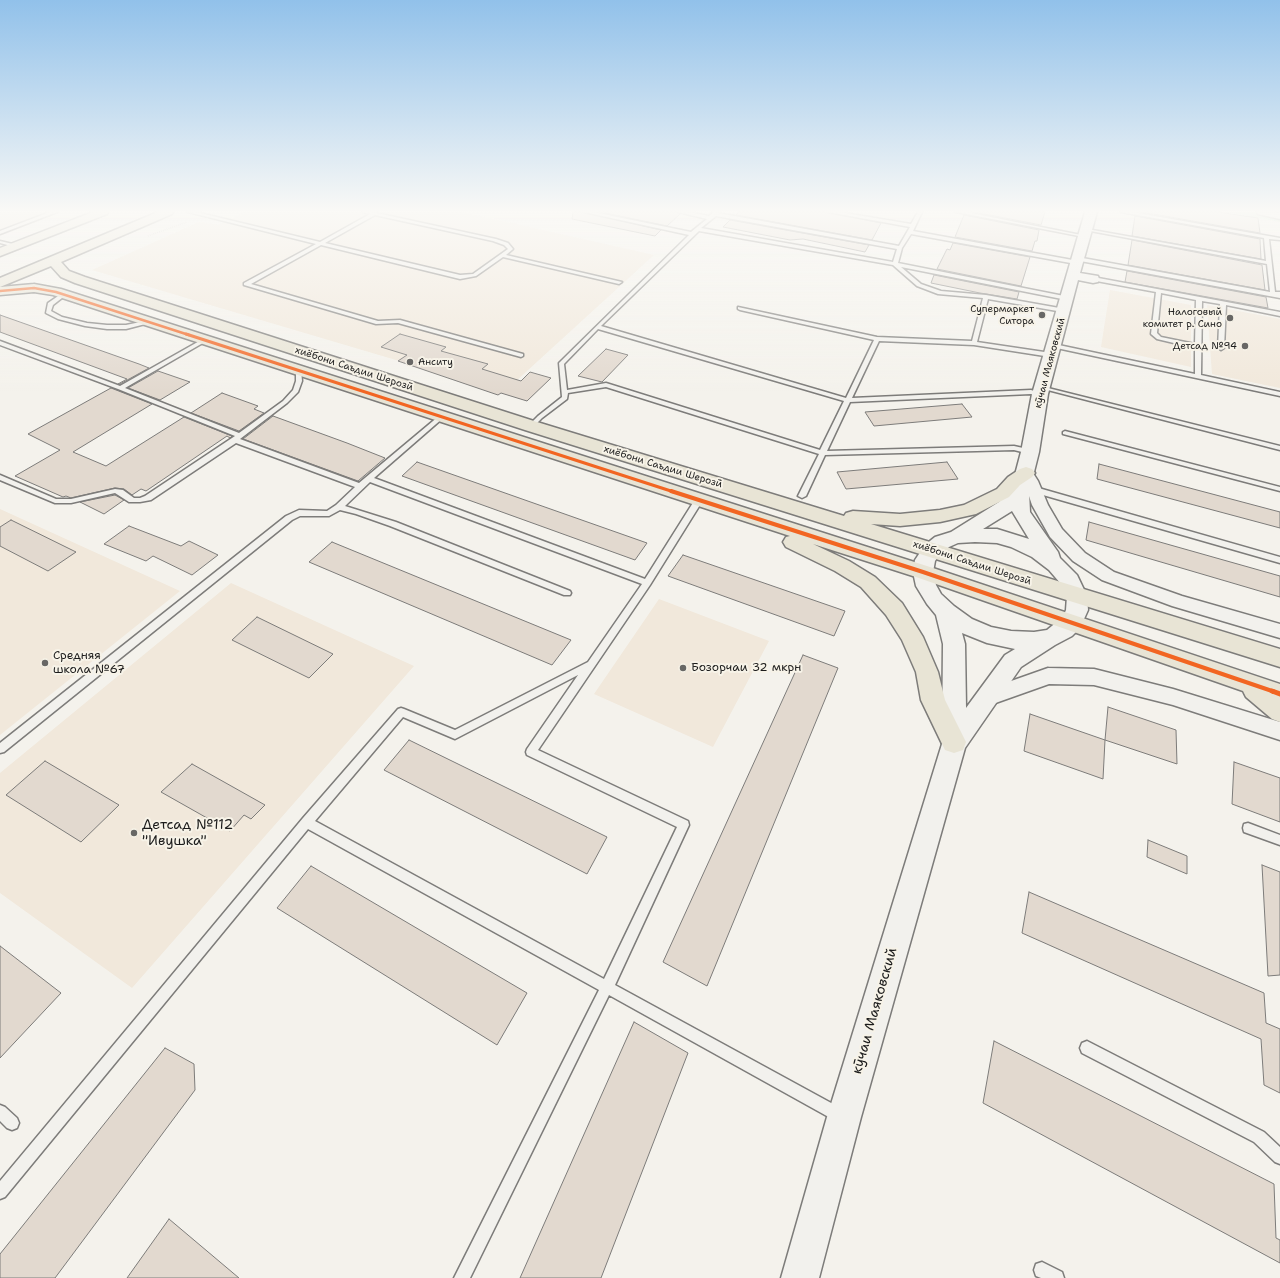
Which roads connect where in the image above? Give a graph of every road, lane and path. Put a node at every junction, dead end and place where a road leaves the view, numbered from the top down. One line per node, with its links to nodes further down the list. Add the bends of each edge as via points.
1 (34, 272): 17 (main road)
2 (63, 272): 15 (main road, хиёбони Саъдии Шерозӣ)
3 (268, 272): 37 (lane, via 246,284 378,322 398,321)
4 (438, 272): 5 (lane, via 460,277)
5 (479, 272)
6 (573, 272): 16 (lane)
7 (653, 272): 29 (lane)
8 (904, 272): 22 (lane, via 919,284 940,293)
9 (927, 272): 25 (lane)
10 (1073, 272): 25 (street, кӯчаи Маяковский)
11 (1084, 272): 14 (street)
12 (1120, 272): 20 (lane)
13 (1271, 272): 20 (lane)
14 (1093, 279): 18 (lane)
15 (80, 280): 19 (main road); 46 (main road, хиёбони Саъдии Шерозӣ)
16 (618, 282)
17 (2, 289): 19 (main road, хиёбони Саъдии Шерозӣ, via 34,288)
18 (1159, 291): 23 (lane); 34 (lane, via 1154,334 1159,338)
19 (60, 293): 28 (main road, хиёбони Саъдии Шерозӣ); 28 (lane, via 50,304 48,312 60,318 107,327 126,327)
20 (1273, 294): 21 (lane)
21 (1280, 295)
22 (986, 297): 25 (lane); 33 (lane)
23 (1199, 299): 24 (lane); 34 (lane)
24 (1223, 303): 27 (lane); 35 (lane)
25 (1065, 304): 36 (street, кӯчаи Маяковский)
26 (740, 308): 30 (lane)
27 (1280, 314)
28 (150, 322): 31 (main road, хиёбони Саъдии Шерозӣ)
29 (597, 326): 42 (lane, via 561,364); 44 (lane)
30 (877, 339): 33 (lane); 44 (lane)
31 (205, 340): 38 (main road, хиёбони Саъдии Шерозӣ); 40 (lane)
32 (0, 343): 40 (lane)
33 (974, 343): 36 (lane)
34 (1199, 347): 39 (lane)
35 (1221, 348)
36 (1053, 350): 39 (lane); 41 (street, кӯчаи Маяковский)
37 (521, 354)
38 (299, 371): 45 (main road, хиёбони Саъдии Шерозӣ); 48 (lane, via 296,391)
39 (1198, 376): 43 (lane)
40 (120, 388): 48 (lane)
41 (1041, 391): 44 (lane); 49 (lane); 50 (street, кӯчаи Маяковский)
42 (564, 392): 46 (lane, via 565,398); 51 (lane, via 606,385)
43 (1280, 394)
44 (847, 400): 51 (lane)
45 (441, 417): 53 (lane); 58 (main road, хиёбони Саъдии Шерозӣ)
46 (531, 426): 60 (main road, хиёбони Саъдии Шерозӣ)
47 (1065, 433): 56 (lane)
48 (237, 438): 52 (lane, via 148,498 140,500 132,500 115,491 71,501 55,501); 55 (lane)
49 (1280, 448)
50 (1030, 452): 51 (lane, via 1014,448); 54 (street, кӯчаи Маяковский)
51 (822, 453): 57 (lane)
52 (0, 477)
53 (369, 479): 55 (lane); 67 (lane)
54 (1025, 485): 60 (main road, via 969,510 955,513 900,520); 62 (street, кӯчаи Маяковский, via 1006,506); 64 (lane); 65 (street, кӯчаи Маяковский, via 1021,512); 72 (street, via 1056,533 1079,557 1108,576 1178,601)
55 (360, 486): 59 (lane)
56 (1280, 489)
57 (802, 496)
58 (699, 500): 61 (main road, хиёбони Саъдии Шерозӣ); 67 (lane)
59 (339, 507): 68 (lane, via 393,524); 82 (lane, via 329,513 299,513 288,518)
60 (819, 515): 63 (main road, хиёбони Саъдии Шерозӣ)
61 (747, 516): 66 (main road, хиёбони Саъдии Шерозӣ); 81 (main road, via 868,582 894,609 912,637 927,672 933,700)
62 (956, 537): 63 (street, кӯчаи Маяковский, via 942,542); 65 (street, кӯчаи Маяковский, via 990,536 1018,542 1039,552)
63 (932, 550): 66 (street, via 925,560); 69 (main road, хиёбони Саъдии Шерозӣ)
64 (1280, 560)
65 (1056, 565): 69 (street, кӯчаи Маяковский, via 1070,580)
66 (923, 572): 70 (street, кӯчаи Маяковский, via 926,586); 71 (main road, хиёбони Саъдии Шерозӣ)
67 (647, 583): 75 (lane)
68 (567, 593)
69 (1077, 596): 71 (street, via 1077,610); 74 (main road, хиёбони Саъдии Шерозӣ)
70 (946, 612): 73 (street, кӯчаи Маяковский, via 964,625 987,635 1034,641); 81 (street, кӯчаи Маяковский, via 954,644)
71 (1072, 622): 73 (street, кӯчаи Маяковский); 76 (main road, хиёбони Саъдии Шерозӣ)
72 (1280, 631)
73 (1053, 636): 78 (street, кӯчаи Маяковский, via 1013,661)
74 (1280, 658)
75 (591, 664): 83 (lane, via 455,735 401,712); 86 (lane, via 532,752 684,825)
76 (1244, 682): 77 (main road, хиёбони Саъдии Шерозӣ); 79 (main road)
77 (1280, 694)
78 (987, 698): 80 (street, via 1048,676 1094,677 1173,697); 81 (street, кӯчаи Маяковский)
79 (1280, 712)
80 (1280, 731)
81 (954, 743): 89 (street, кӯчаи Маяковский)
82 (0, 749)
83 (307, 822): 86 (lane); 92 (lane)
84 (1248, 828): 85 (lane)
85 (1280, 840)
86 (607, 987): 89 (lane); 94 (lane)
87 (1087, 1048): 91 (lane, via 1259,1138)
88 (0, 1112): 90 (lane)
89 (844, 1117): 95 (street, кӯчаи Маяковский)
90 (12, 1123)
91 (1280, 1158)
92 (0, 1192)
93 (1042, 1270): 96 (lane)
94 (462, 1278)
95 (800, 1278)
96 (1056, 1278)

